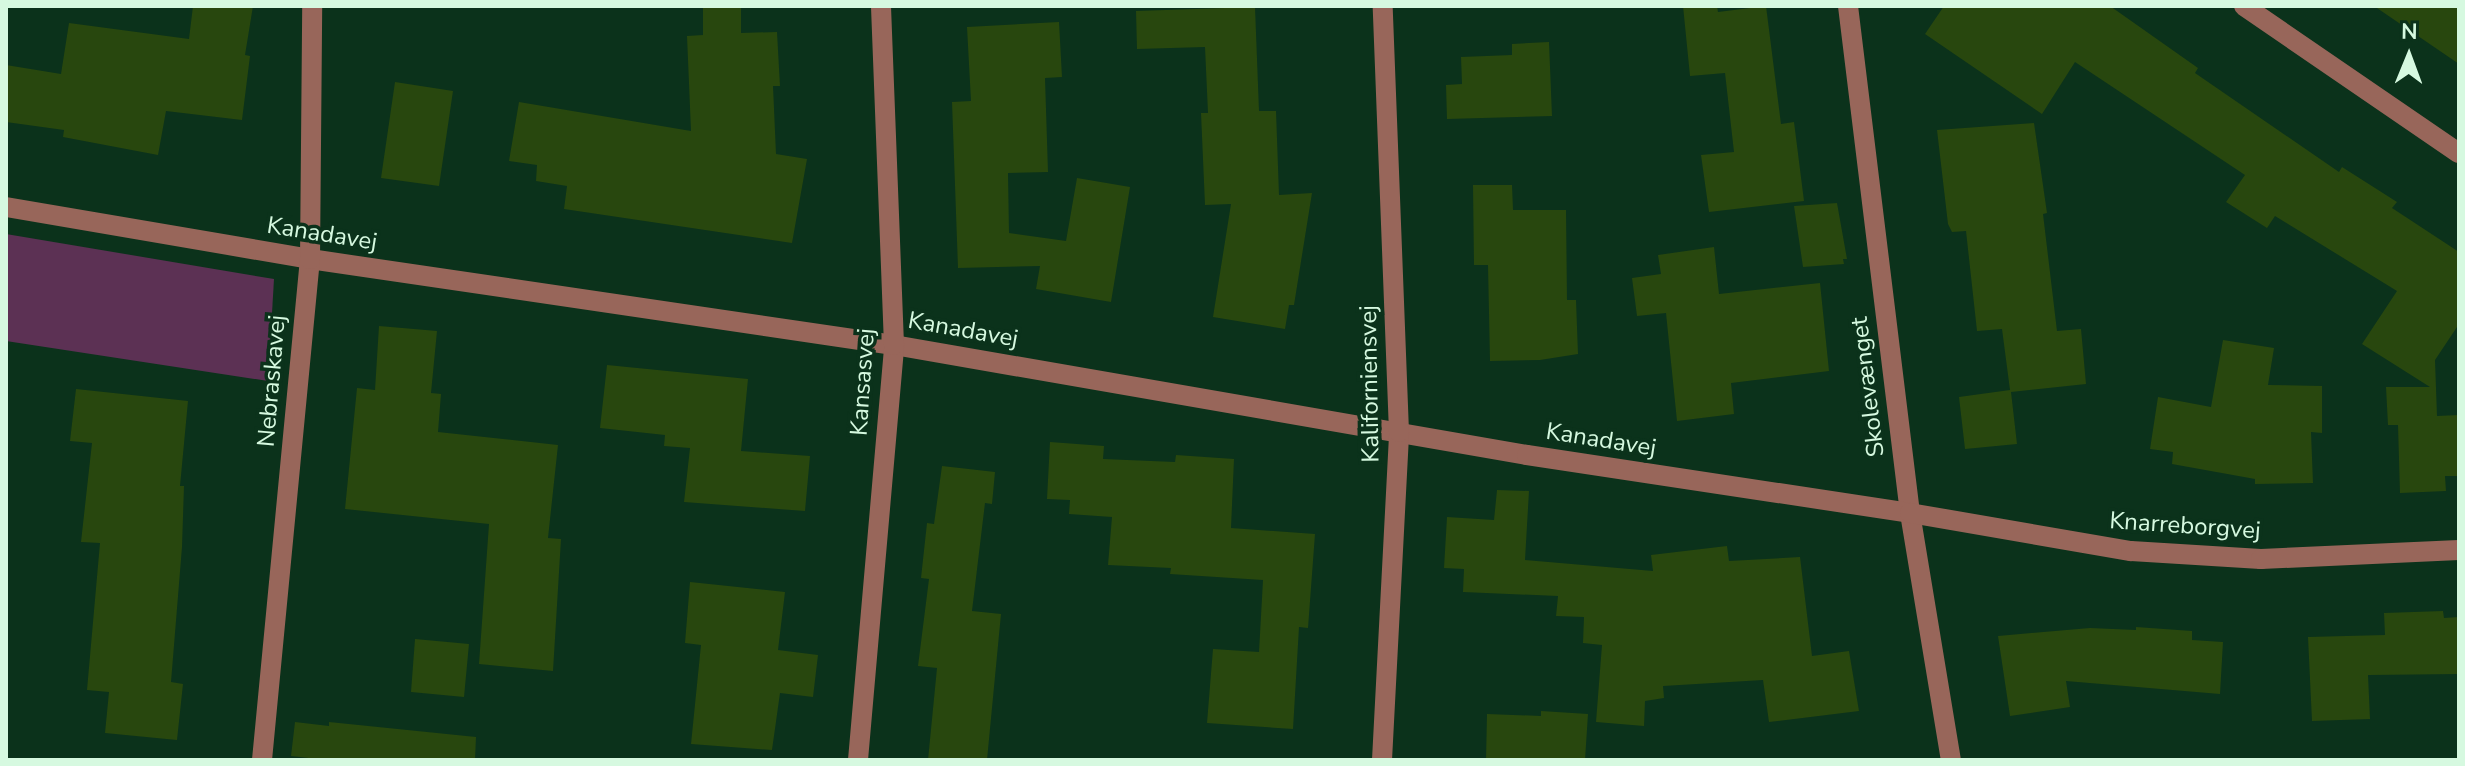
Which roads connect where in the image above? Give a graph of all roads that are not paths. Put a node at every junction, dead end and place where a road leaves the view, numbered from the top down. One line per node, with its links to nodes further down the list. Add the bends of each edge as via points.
1 (312, 6): 8 (street, Nebraskavej)
2 (881, 6): 9 (street, Kansasvej)
3 (1383, 6): 10 (street, Kaliforniensvej)
4 (1848, 6): 11 (street, Skolevænget)
5 (2244, 6): 6 (street)
6 (2459, 153)
7 (6, 207): 8 (street, Kanadavej)
8 (310, 259): 9 (street, Kanadavej); 13 (street, Nebraskavej)
9 (894, 345): 10 (street, Kanadavej); 14 (street, Kansasvej)
10 (1399, 432): 11 (street, Kanadavej); 15 (street, Kaliforniensvej)
11 (1910, 513): 12 (street, Knarreborgvej, via 2131,551 2261,559); 16 (street, Skolevænget)
12 (2459, 550)
13 (262, 760)
14 (858, 760)
15 (1382, 760)
16 (1951, 760)

